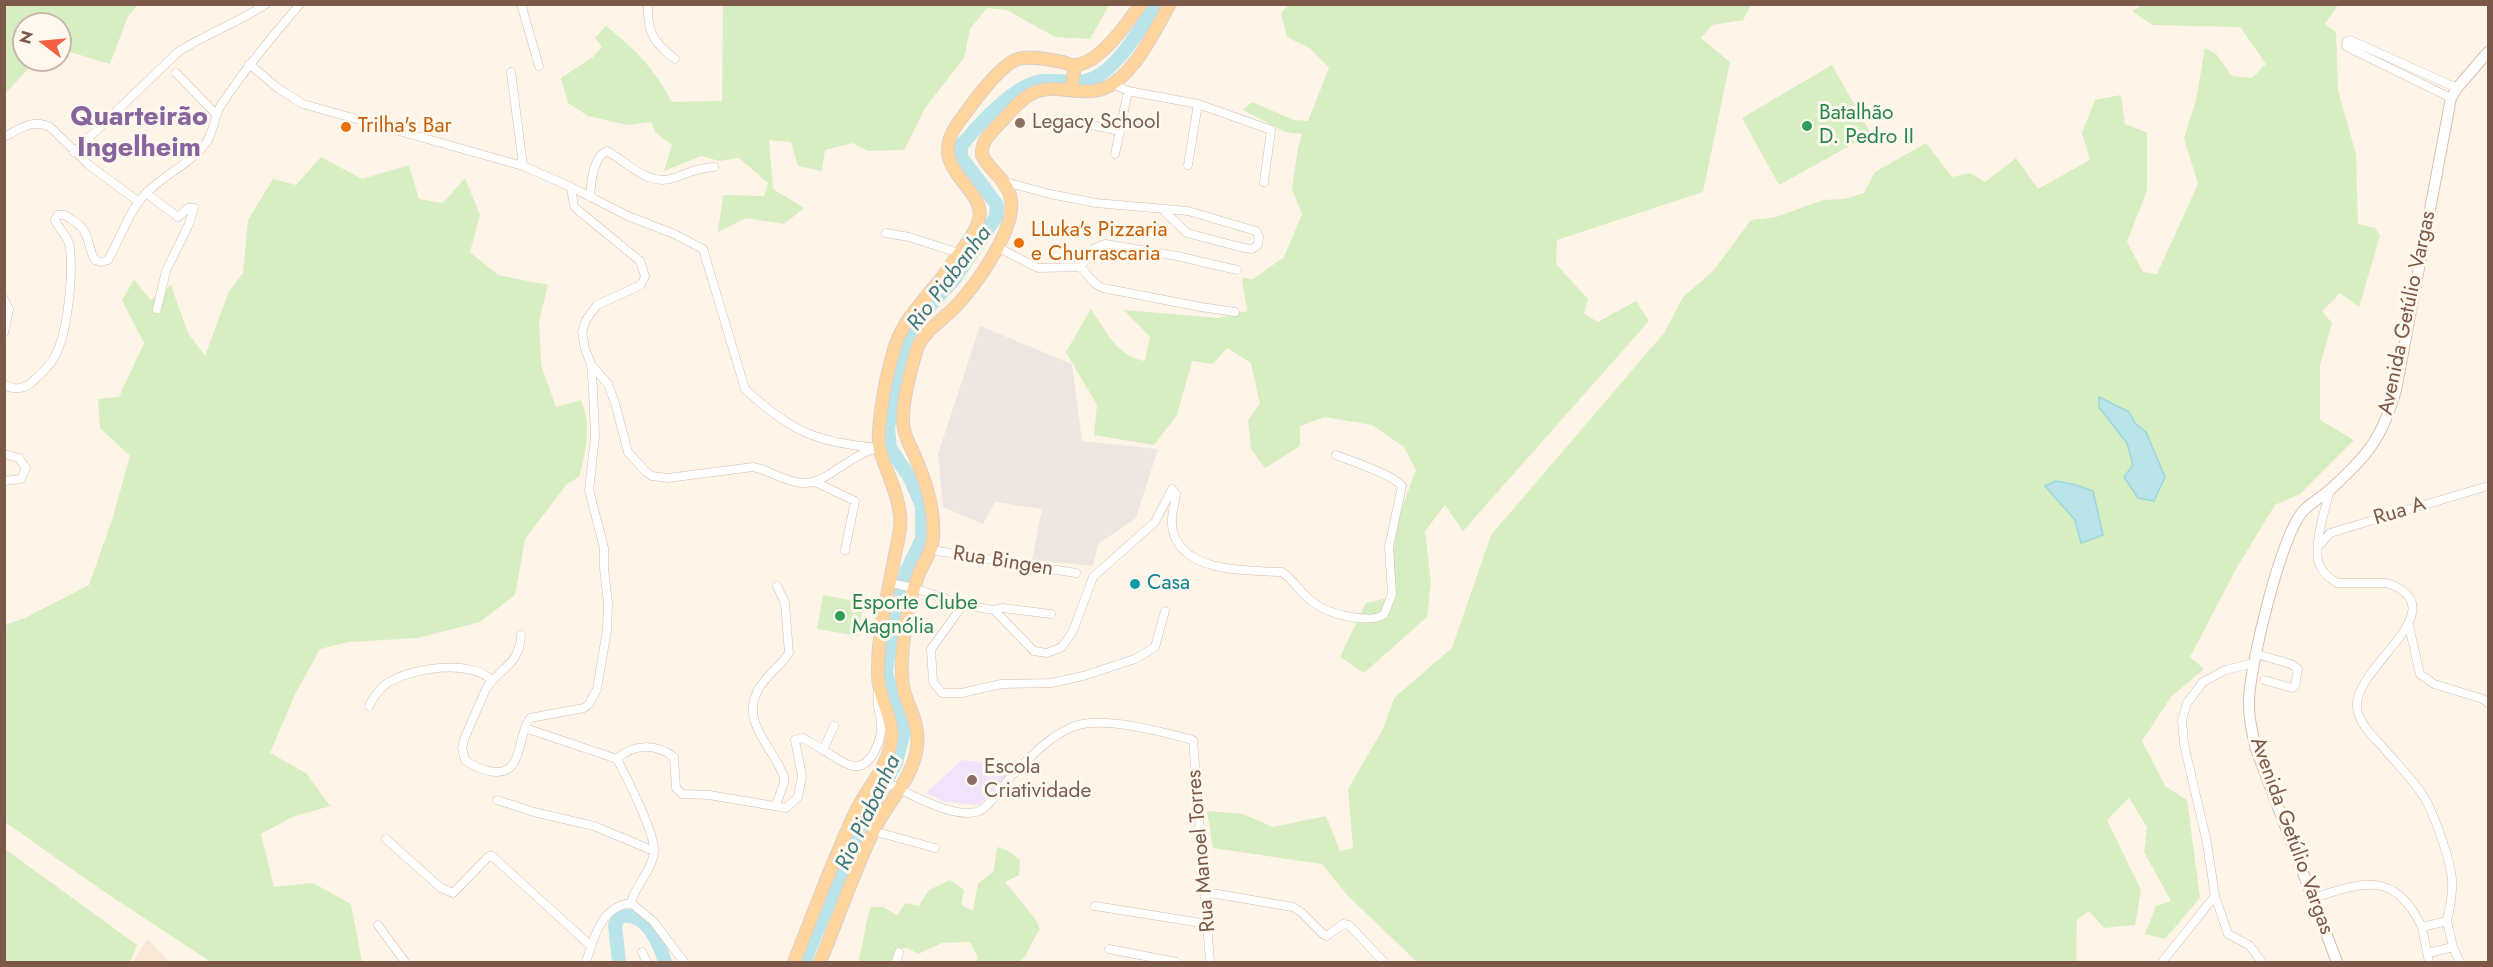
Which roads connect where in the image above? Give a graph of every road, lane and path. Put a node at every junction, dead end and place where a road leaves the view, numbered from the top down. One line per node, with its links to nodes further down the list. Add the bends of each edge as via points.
1 (266, 4): 24 (street, via 178,52)
2 (300, 4): 9 (street)
3 (521, 4): 10 (street)
4 (648, 4): 8 (street, via 652,38)
5 (1141, 4): 11 (main road, via 1104,50)
6 (1170, 4): 14 (main road, Rua Bingen, via 1150,41)
7 (2488, 52): 15 (street, Avenida Getúlio Vargas)
8 (675, 59)
9 (249, 64): 20 (street); 27 (street, via 303,104)
10 (539, 66)
11 (1075, 66): 16 (main road); 38 (main road, via 1015,59 955,128 950,139 950,161 980,207 973,235)
12 (511, 72): 27 (street)
13 (176, 73): 20 (street)
14 (1113, 84): 16 (main road, Rua Bingen, via 1084,93); 17 (street)
15 (2457, 88): 18 (street, Avenida Getúlio Vargas); 18 (street, via 2347,41 2349,48)
16 (1071, 90): 29 (main road, Rua Bingen, via 1050,89 1031,94 984,141 985,160)
17 (1128, 91): 19 (street); 22 (street)
18 (2451, 98): 53 (street, Avenida Getúlio Vargas, via 2391,407 2380,436)
19 (1198, 104): 26 (street); 30 (street, via 1271,130)
20 (216, 114): 32 (street, via 212,134 195,155)
21 (1054, 120): 22 (street)
22 (1120, 131): 25 (street)
23 (4, 137): 24 (street, via 39,122 50,127)
24 (74, 152): 34 (street)
25 (1116, 154)
26 (1188, 165)
27 (523, 166): 31 (street)
28 (714, 167): 33 (street, via 695,168 671,179 650,177 626,166 607,151 599,157)
29 (1005, 182): 35 (street, via 1096,203); 37 (main road, Rua Bingen, via 1012,213)
30 (1264, 182)
31 (571, 187): 33 (street); 45 (street, via 579,212 640,261 645,271 641,285 591,311 582,332)
32 (146, 193): 34 (street); 42 (street, via 178,217 194,208 165,271)
33 (590, 197): 47 (street, via 703,249 742,384 761,404 787,424 814,437 841,445)
34 (139, 202): 46 (street, via 105,262 94,260 82,227 66,215 57,215 55,220 68,238 70,251 63,337 52,361 30,384 17,388)
35 (1162, 209): 35 (street, via 1187,233 1252,249 1258,245 1259,233 1253,230 1188,211)
36 (886, 233): 38 (street)
37 (997, 247): 39 (street, via 1038,268); 56 (main road, Rua Bingen, via 955,308 917,346 903,427 931,503)
38 (959, 254): 47 (main road, via 900,333 893,353)
39 (1080, 267): 40 (street, via 1095,248 1105,244); 43 (street, via 1093,284 1103,288)
40 (1237, 270)
41 (4, 299): 44 (street, via 9,309)
42 (157, 309)
43 (1235, 312)
44 (4, 333)
45 (591, 364): 51 (street, via 608,384 628,452 652,476 676,478 753,467 800,483); 74 (street, via 595,437 589,490 604,548 608,603 597,689 584,708 534,716)
46 (4, 384)
47 (879, 448): 51 (street, via 858,454); 58 (main road, via 901,517)
48 (4, 454): 50 (street, via 19,458 26,468 21,479)
49 (1336, 455): 62 (street, via 1397,480 1402,486 1389,548 1392,594 1384,615 1374,620 1319,606 1282,572 1219,568 1192,556 1173,534 1176,494 1172,489 1155,522 1093,578 1073,631 1062,647 1047,653 1034,651)
50 (4, 481)
51 (817, 483): 55 (street, via 855,501)
52 (2488, 486): 54 (street, Rua A, via 2330,533)
53 (2330, 490): 54 (street); 67 (street, Avenida Getúlio Vargas, via 2303,512 2288,538)
54 (2318, 549): 65 (street, via 2320,568 2337,583 2387,583 2406,592 2412,603)
55 (845, 550)
56 (932, 550): 57 (street, Rua Bingen); 60 (main road, Rua Bingen)
57 (1076, 573)
58 (890, 583): 60 (street); 70 (main road, via 881,638)
59 (777, 586): 80 (street, via 785,603 789,653 758,690 753,708 761,738 784,777)
60 (914, 588): 61 (street); 78 (main road, Rua Bingen, via 902,676 919,736 915,758)
61 (963, 604): 62 (street); 63 (street, via 931,649 933,682 942,693 962,693 1000,684 1051,683 1135,659 1155,646)
62 (994, 610): 64 (street)
63 (1165, 611)
64 (1051, 614)
65 (2409, 626): 71 (street, via 2420,674 2434,684); 90 (street, via 2364,681 2358,692 2357,709 2370,732 2423,796 2452,879)
66 (521, 635): 69 (street, via 512,663)
67 (2255, 658): 68 (street, via 2291,664 2298,669 2292,688); 86 (street, via 2203,682 2187,703 2182,720); 87 (street, Avenida Getúlio Vargas, via 2249,700 2251,729)
68 (2264, 680)
69 (492, 681): 72 (street, via 476,671 429,668 388,682); 74 (street, via 465,737 465,760 491,771 509,769 518,755)
70 (879, 686): 75 (street, via 875,701 881,731 865,764 852,765); 77 (main road, via 892,727 886,759)
71 (2488, 703)
72 (369, 706)
73 (834, 726): 75 (street)
74 (525, 728): 76 (street)
75 (824, 750): 80 (street, via 796,738 801,776 798,797 786,808)
76 (617, 759): 80 (street, via 636,747 656,749 674,757 678,792); 84 (street, via 643,814)
77 (876, 777): 78 (street); 104 (main road, via 838,848)
78 (900, 788): 81 (main road, Rua Bingen); 85 (street, Rua Manoel Torres, via 942,807 979,811 1053,739 1079,725 1141,728 1193,740)
79 (496, 800): 84 (street, via 594,826)
80 (776, 805)
81 (873, 831): 83 (street); 105 (main road, Rua Bingen)
82 (386, 838): 94 (street, via 441,888 453,893 489,856 496,859)
83 (935, 848)
84 (654, 851): 88 (street)
85 (1205, 892): 91 (street, Rua Manoel Torres); 109 (street, via 1293,907 1327,936 1348,924)
86 (2215, 896): 110 (street); 111 (street, via 2228,934 2249,945)
87 (2313, 898): 93 (street, via 2362,884 2384,887 2411,905); 112 (street, Avenida Getúlio Vargas)
88 (631, 903): 94 (street, via 617,906 605,916); 103 (street, via 653,921)
89 (1095, 906): 91 (street)
90 (2447, 921): 93 (street); 95 (street)
91 (1208, 924): 108 (street, Rua Manoel Torres)
92 (378, 925): 100 (street)
93 (2422, 927): 99 (street)
94 (591, 946): 101 (street)
95 (2453, 947): 99 (street); 114 (street)
96 (1109, 949): 107 (street)
97 (642, 952): 102 (street)
98 (899, 952): 106 (street)
99 (2428, 953): 113 (street)
100 (405, 963)
101 (586, 963)
102 (647, 963)
103 (684, 963)
104 (794, 963)
105 (820, 963)
106 (896, 963)
107 (1176, 963)
108 (1210, 963)
109 (1384, 963)
110 (2162, 963)
111 (2262, 963)
112 (2337, 963)
113 (2429, 963)
114 (2460, 963)

